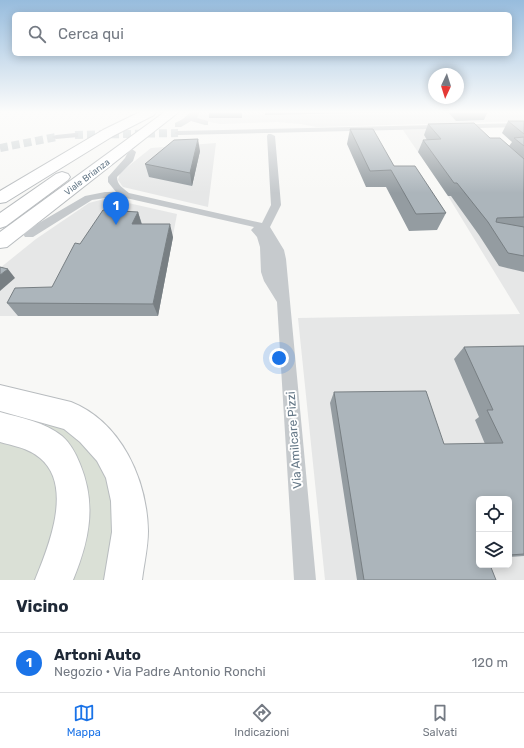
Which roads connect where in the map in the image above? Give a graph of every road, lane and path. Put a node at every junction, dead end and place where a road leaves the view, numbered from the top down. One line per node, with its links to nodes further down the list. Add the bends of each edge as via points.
1 (100, 138): 11 (highway)
2 (115, 138): 9 (highway, Viale Brianza)
3 (140, 138): 18 (highway, Viale Brianza)
4 (143, 138): 8 (highway)
5 (172, 138): 6 (street)
6 (222, 138)
7 (271, 138): 12 (street)
8 (132, 152): 10 (street, via 131,159 112,178 114,188); 17 (highway)
9 (85, 160): 13 (highway, via 38,186); 15 (highway, Viale Brianza)
10 (126, 195): 14 (street); 17 (street, via 89,198)
11 (0, 198)
12 (276, 206): 14 (street, via 256,216); 16 (street)
13 (0, 213)
14 (238, 220): 16 (street)
15 (0, 222)
16 (263, 230): 24 (street, Via Amilcare Pizzi, via 269,278 282,299)
17 (29, 234): 19 (highway)
18 (0, 242)
19 (0, 258)
20 (0, 398): 23 (highway, via 71,416 91,430 108,450 121,474 128,501 130,532)
21 (0, 428): 22 (highway, via 33,436 45,443 57,453 70,477 74,498 71,527)
22 (54, 580)
23 (123, 580)
24 (305, 580)

